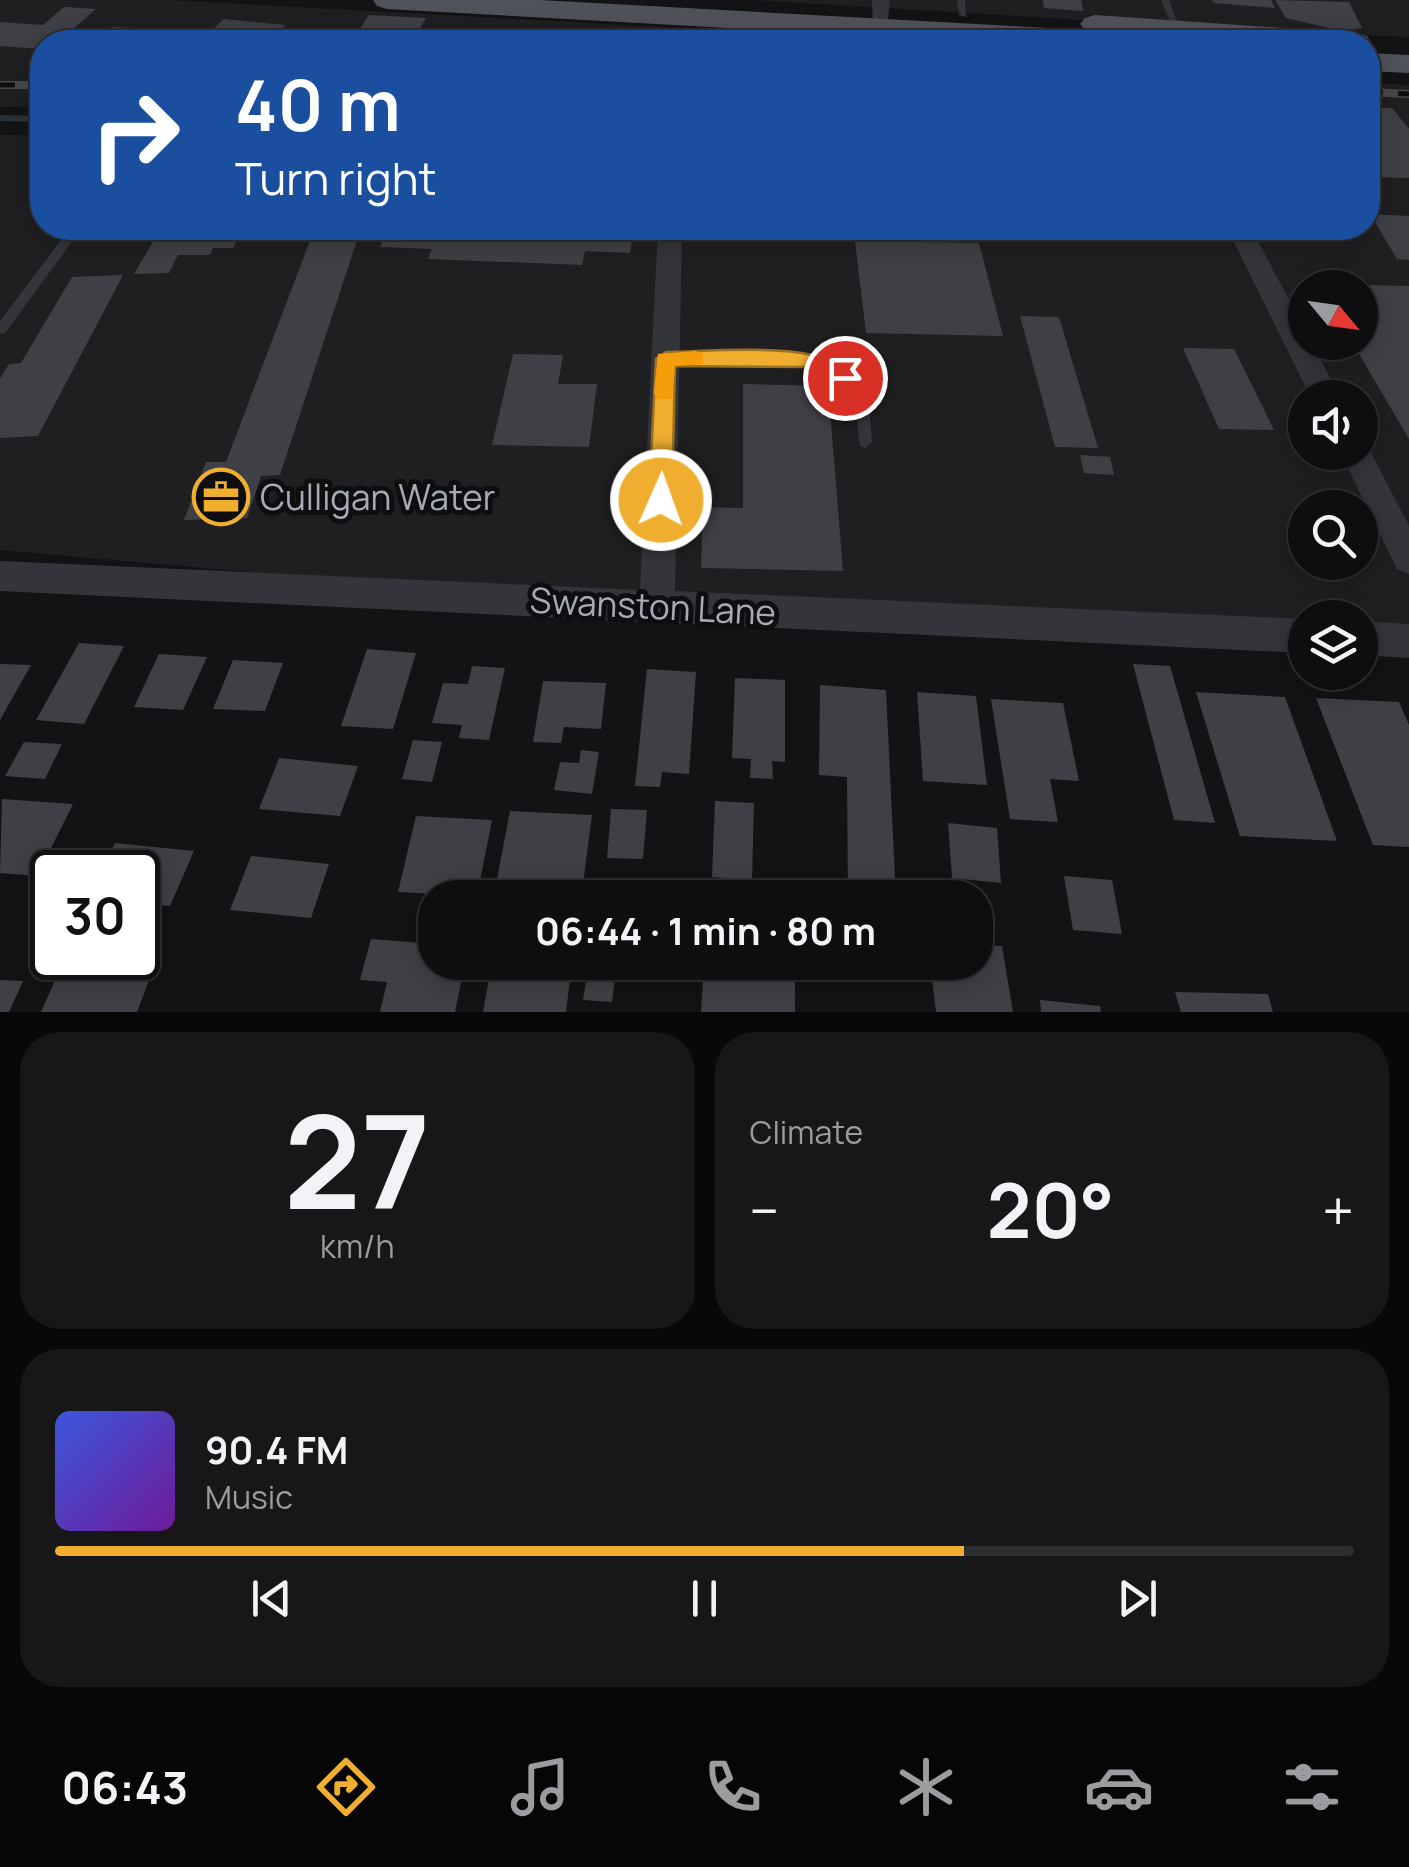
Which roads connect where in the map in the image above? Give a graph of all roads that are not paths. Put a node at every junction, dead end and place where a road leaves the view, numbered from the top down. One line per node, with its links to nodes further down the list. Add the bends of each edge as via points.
1 (387, 0): 4 (main road)
2 (726, 0): 5 (main road)
3 (1165, 0): 7 (lane)
4 (652, 6): 5 (main road)
5 (884, 21): 6 (main road)
6 (960, 22): 7 (main road); 8 (main road)
7 (1177, 29): 9 (main road)
8 (1028, 30)
9 (1191, 30)
10 (1380, 44): 11 (main road)
11 (1409, 46)
12 (1380, 63): 13 (main road)
13 (1409, 64)
14 (67, 240): 17 (lane)
15 (670, 240): 18 (street)
16 (1245, 240): 19 (street)
17 (0, 330)
18 (666, 359): 20 (lane, via 828,365 861,392); 24 (street)
19 (1317, 380)
20 (865, 442)
21 (1364, 470): 22 (street)
22 (1409, 558)
23 (0, 576): 24 (street, Swanston Lane)
24 (657, 606): 25 (street, Swanston Lane)
25 (1288, 635)
26 (1378, 639): 27 (street)
27 (1409, 641)

